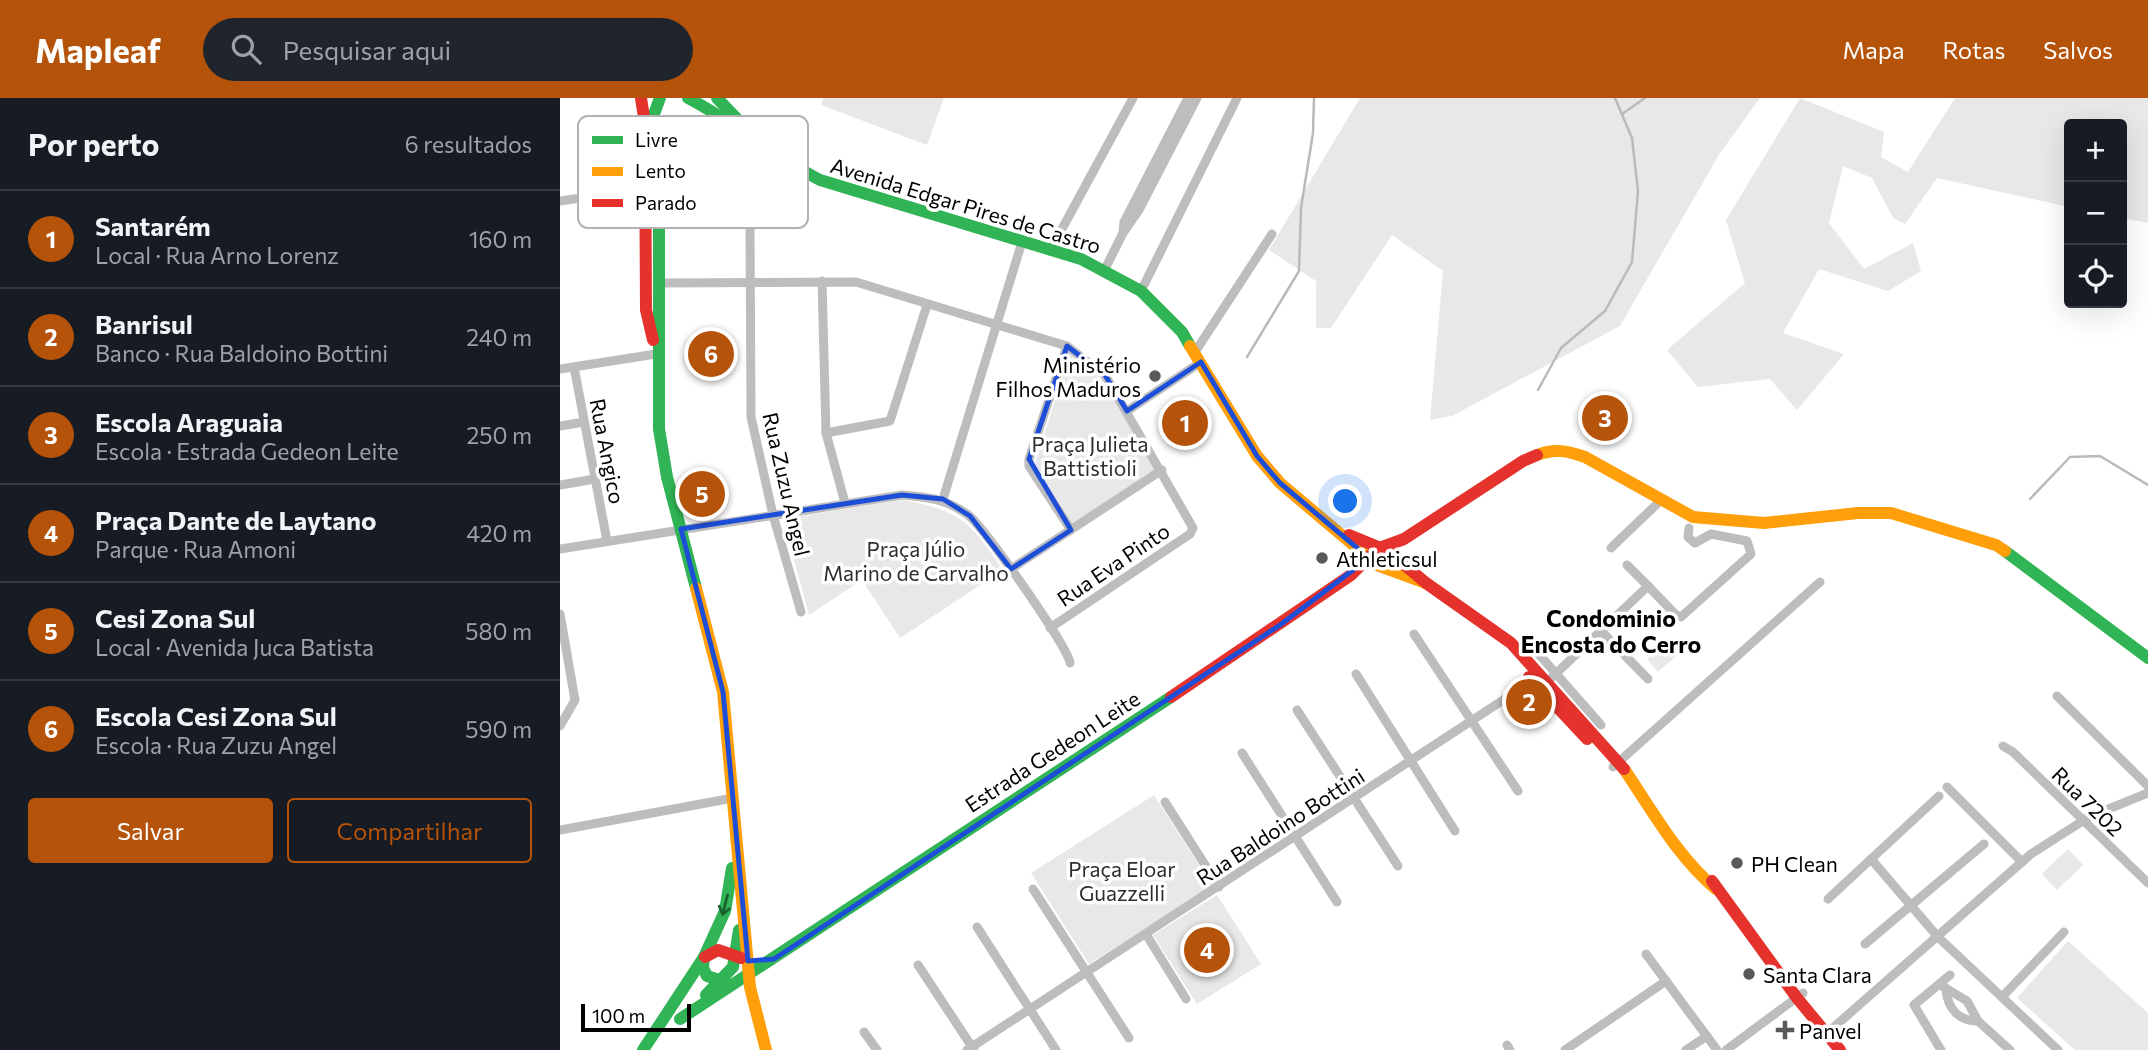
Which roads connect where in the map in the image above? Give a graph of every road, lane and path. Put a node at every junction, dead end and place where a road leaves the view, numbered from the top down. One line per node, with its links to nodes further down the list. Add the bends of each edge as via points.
1 (641, 98): 9 (main road)
2 (660, 98): 10 (main road)
3 (688, 98): 11 (main road, Avenida Edgar Pires de Castro)
4 (717, 98): 12 (main road, Avenida Edgar Pires de Castro)
5 (1133, 98): 22 (street)
6 (1188, 98): 13 (street)
7 (1196, 98): 13 (street)
8 (1237, 98): 27 (street)
9 (644, 116)
10 (654, 116)
11 (717, 116)
12 (735, 116)
13 (1175, 130): 23 (street, via 1139,210)
14 (808, 174): 21 (main road, Avenida Edgar Pires de Castro)
15 (578, 198): 16 (street)
16 (560, 201)
17 (647, 228): 29 (main road)
18 (659, 228): 26 (main road)
19 (750, 228): 24 (street, Rua Zuzu Angel)
20 (1272, 234): 33 (street)
21 (1022, 242): 22 (main road, Avenida Edgar Pires de Castro); 30 (street)
22 (1050, 251): 23 (main road, Avenida Edgar Pires de Castro)
23 (1105, 269): 27 (main road, Avenida Edgar Pires de Castro)
24 (750, 281): 25 (street); 26 (street); 46 (street, Rua Zuzu Angel, via 751,417)
25 (822, 281): 28 (street, via 856,282); 39 (street)
26 (659, 283): 29 (main road)
27 (1141, 290): 33 (main road, Avenida Edgar Pires de Castro, via 1182,332)
28 (927, 305): 30 (street); 39 (street, via 890,421)
29 (653, 310): 32 (main road)
30 (996, 326): 31 (street); 43 (street)
31 (1067, 346): 36 (street, via 1105,375); 49 (street, via 1029,466)
32 (656, 354): 34 (street); 48 (main road, via 659,429)
33 (1198, 357): 36 (street); 50 (main road, Avenida Edgar Pires de Castro, via 1257,456 1289,491)
34 (574, 367): 35 (street); 37 (street, Rua Angico)
35 (560, 369)
36 (1127, 411): 40 (street)
37 (584, 422): 38 (street); 41 (street, Rua Angico)
38 (560, 426)
39 (826, 433): 45 (street)
40 (1162, 470): 49 (street); 67 (street, Rua Eva Pinto, via 1193,528 1190,534)
41 (595, 479): 42 (street); 52 (street, Rua Angico)
42 (560, 485)
43 (943, 499): 45 (street, via 902,495); 59 (street, via 970,516)
44 (1660, 501): 51 (main road, Estrada Gedeon Leite, via 1585,457 1549,450 1523,461); 54 (street); 71 (main road, Estrada Gedeon Leite, via 1693,517 1725,523 1891,513 1961,533 1996,545)
45 (845, 503): 46 (street)
46 (773, 515): 48 (street); 65 (street, Rua Zuzu Angel)
47 (1689, 528): 64 (street, via 1688,537 1695,543 1711,534 1742,538 1751,554 1681,617)
48 (681, 529): 52 (street); 90 (main road, via 723,692)
49 (1070, 530): 59 (street)
50 (1341, 532): 53 (main road, Avenida Edgar Pires de Castro); 57 (main road, Avenida Edgar Pires de Castro)
51 (1404, 539): 53 (main road, Estrada Gedeon Leite); 56 (main road)
52 (607, 541): 55 (street)
53 (1382, 548): 56 (main road, Avenida Edgar Pires de Castro); 57 (main road, Estrada Gedeon Leite)
54 (1611, 548)
55 (560, 549)
56 (1396, 556): 60 (main road); 63 (main road, Avenida Edgar Pires de Castro)
57 (1369, 558): 60 (main road, Avenida Edgar Pires de Castro); 61 (main road, Estrada Gedeon Leite)
58 (1627, 565): 64 (street)
59 (1011, 569): 67 (street)
60 (1383, 569): 61 (main road, Estrada Gedeon Leite); 63 (main road, Avenida Edgar Pires de Castro)
61 (1351, 575): 116 (main road, Estrada Gedeon Leite, via 774,959)
62 (1820, 582): 84 (street)
63 (1426, 583): 74 (main road, Avenida Edgar Pires de Castro, via 1474,614 1505,650)
64 (1648, 586): 68 (street, Rua Baldoino Bottini)
65 (801, 612)
66 (560, 614): 80 (street, via 575,700)
67 (1050, 628): 72 (street)
68 (1600, 630): 74 (street, Rua Baldoino Bottini); 75 (street)
69 (1414, 634): 78 (street)
70 (1537, 652): 74 (street)
71 (2148, 658)
72 (1070, 663)
73 (1356, 674): 83 (street)
74 (1544, 678): 78 (street, Rua Baldoino Bottini); 79 (street); 84 (main road, Avenida Edgar Pires de Castro)
75 (1648, 679)
76 (2057, 696): 85 (street)
77 (1297, 710): 91 (street)
78 (1471, 723): 83 (street, Rua Baldoino Bottini); 87 (street)
79 (1601, 725)
80 (560, 726)
81 (2003, 746): 93 (street, Rua 7202)
82 (1242, 753): 96 (street)
83 (1411, 761): 91 (street, Rua Baldoino Bottini); 95 (street)
84 (1616, 764): 123 (main road, Avenida Edgar Pires de Castro, via 1682,846 1700,876 1716,889)
85 (2148, 786)
86 (1947, 787): 100 (street)
87 (1518, 790)
88 (2148, 793): 93 (street)
89 (1938, 796): 99 (street)
90 (733, 798): 94 (street); 98 (main road)
91 (1353, 799): 96 (street, Rua Baldoino Bottini); 101 (street)
92 (1166, 802): 103 (street)
93 (2082, 821): 100 (street); 102 (street, Rua 7202)
94 (560, 830)
95 (1455, 831)
96 (1295, 837): 103 (street, Rua Baldoino Bottini); 106 (street)
97 (1984, 844): 107 (street)
98 (736, 850): 114 (main road, one-way to 114, via 725,911); 116 (main road)
99 (1871, 859): 105 (street); 107 (street)
100 (2022, 862): 111 (street)
101 (1398, 866)
102 (2148, 883)
103 (1219, 887): 110 (street, Rua Baldoino Bottini)
104 (1033, 889): 117 (street)
105 (1828, 899)
106 (1337, 902)
107 (1911, 906): 111 (street); 112 (street)
108 (977, 927): 126 (street)
109 (2064, 932): 124 (street)
110 (1146, 934): 117 (street, Rua Baldoino Bottini); 125 (street)
111 (1938, 937): 124 (street); 130 (street)
112 (1865, 944)
113 (1646, 954): 120 (street)
114 (704, 957): 116 (main road, Estrada Gedeon Leite, via 716,949); 121 (main road, via 703,972); 133 (main road)
115 (918, 965): 134 (street)
116 (746, 969): 119 (main road, via 746,982); 121 (main road); 135 (main road)
117 (1088, 971): 126 (street, Rua Baldoino Bottini); 132 (street)
118 (1950, 975): 122 (street)
119 (737, 981): 121 (main road); 127 (main road)
120 (1666, 981): 131 (street); 138 (street)
121 (719, 983): 127 (main road)
122 (1942, 987): 128 (street, via 1967,1000); 128 (street, via 1953,1011); 143 (street, via 1914,1005)
123 (1800, 996): 130 (main road, Avenida Edgar Pires de Castro); 141 (street)
124 (2002, 997): 145 (street)
125 (1186, 999)
126 (1031, 1009): 134 (street, Rua Baldoino Bottini); 137 (street)
127 (680, 1019): 133 (main road)
128 (1978, 1021): 144 (street)
129 (864, 1032): 136 (street)
130 (1828, 1032): 142 (main road, Avenida Edgar Pires de Castro)
131 (1707, 1036): 139 (street); 140 (street)
132 (1129, 1038)
133 (644, 1049)
134 (971, 1049)
135 (766, 1050)
136 (877, 1050)
137 (1056, 1050)
138 (1565, 1050)
139 (1686, 1050)
140 (1717, 1050)
141 (1726, 1050)
142 (1840, 1050)
143 (1941, 1050)
144 (2010, 1050)
145 (2058, 1050)

